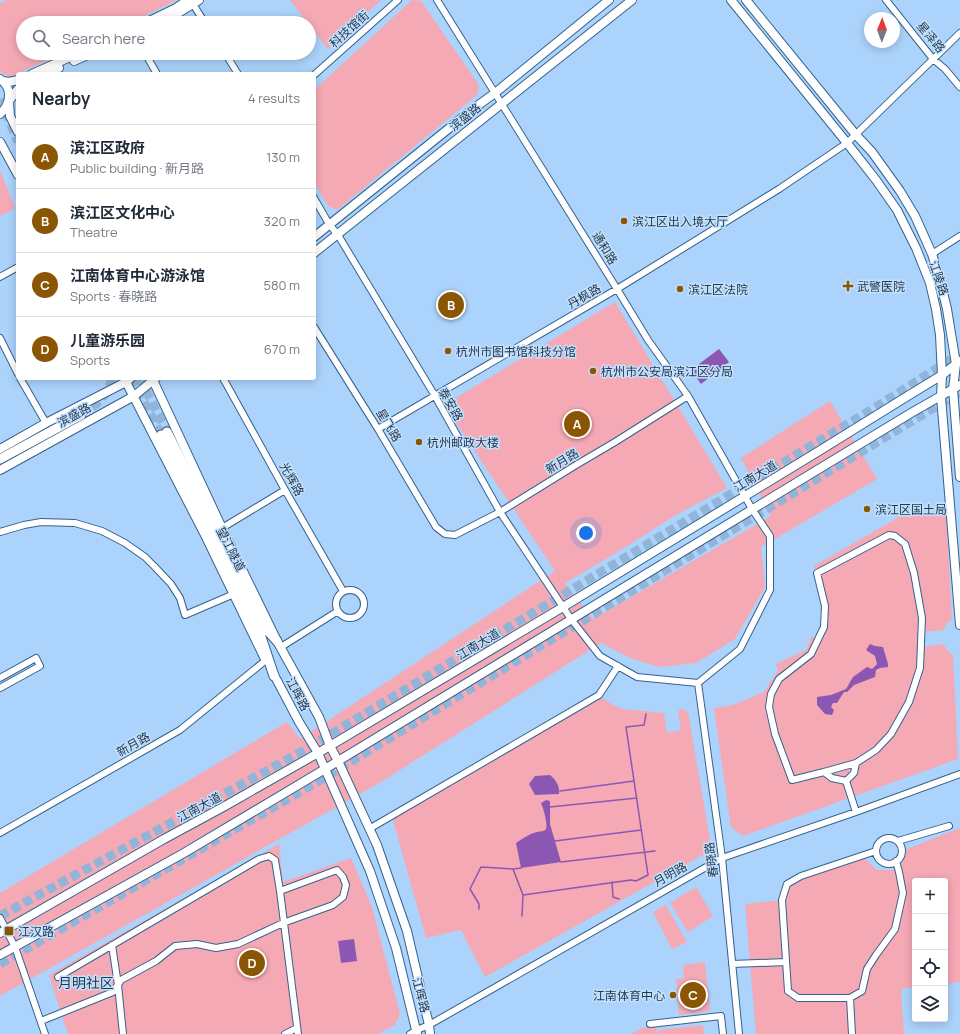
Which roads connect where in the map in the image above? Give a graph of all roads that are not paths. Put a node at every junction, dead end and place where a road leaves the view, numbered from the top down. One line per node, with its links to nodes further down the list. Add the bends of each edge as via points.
1 (398, 0): 22 (street, 科技馆街)
2 (437, 0): 27 (street, 通和路)
3 (609, 0): 27 (main road, 滨盛路)
4 (632, 0): 29 (main road, 滨盛路)
5 (731, 0): 34 (main road, 江陵路)
6 (746, 0): 32 (main road, 江陵路)
7 (886, 0): 13 (street, 星泽路)
8 (193, 1): 9 (main road); 10 (main road); 11 (street)
9 (159, 16)
10 (173, 16)
11 (201, 16)
12 (960, 33): 13 (street)
13 (933, 59): 25 (street, 星泽路); 32 (street, 丹枫路)
14 (63, 60): 19 (main road)
15 (79, 60): 18 (main road)
16 (149, 60): 20 (street)
17 (229, 60): 21 (street)
18 (59, 71)
19 (36, 72)
20 (157, 72)
21 (237, 72)
22 (316, 73)
23 (2, 80): 24 (main road); 28 (main road, via 7,87)
24 (16, 80)
25 (960, 87)
26 (16, 92): 28 (main road)
27 (495, 93): 29 (street, 通和路); 37 (main road, 滨盛路)
28 (9, 101): 30 (main road); 31 (main road, via 10,116)
29 (501, 103): 39 (main road, 滨盛路); 45 (street, 通和路)
30 (0, 114)
31 (16, 128)
32 (856, 135): 34 (street, 丹枫路); 42 (main road, 江陵路, via 872,152 900,191 915,216)
33 (0, 142): 35 (main road)
34 (847, 143): 45 (street, 丹枫路, via 779,189); 50 (main road, 江陵路, via 897,210 916,248 930,283 936,309)
35 (16, 171)
36 (316, 201): 37 (street, 泰安路)
37 (329, 224): 38 (main road, 滨盛路); 39 (street, 泰安路)
38 (316, 235)
39 (338, 235): 41 (main road, 滨盛路); 59 (street, 泰安路)
40 (960, 236): 42 (street)
41 (316, 252)
42 (932, 254): 48 (main road, 江陵路)
43 (16, 268): 44 (street)
44 (0, 277)
45 (617, 289): 59 (street, 丹枫路); 60 (street, 通和路, via 648,340)
46 (316, 330): 64 (street, 星飞路)
47 (0, 338): 49 (street)
48 (958, 362): 50 (main road, 江南大道); 57 (main road, 江陵路)
49 (16, 370)
50 (942, 375): 61 (main road, 江陵路); 70 (main road, 江南大道)
51 (21, 380): 63 (street)
52 (125, 380): 63 (main road, 滨盛路)
53 (127, 380): 58 (main road, 江晖路)
54 (153, 380): 58 (main road, 滨盛路)
55 (154, 380): 73 (main road, 江晖路)
56 (224, 380): 69 (street, 光辉路)
57 (957, 387): 61 (main road); 68 (main road, 江陵路)
58 (134, 396): 67 (main road, 滨盛路); 77 (main road, 江晖路)
59 (435, 396): 64 (street, 丹枫路); 72 (street, 泰安路)
60 (688, 396): 70 (street, 通和路); 72 (street, 新月路)
61 (941, 396): 71 (main road); 81 (main road, 江陵路)
62 (81, 415): 66 (highway)
63 (46, 423): 65 (main road, 滨盛路)
64 (378, 429): 75 (street, 星飞路, via 436,527)
65 (0, 448)
66 (0, 459)
67 (0, 470)
68 (960, 477)
69 (285, 490): 73 (street); 76 (street, 光辉路)
70 (745, 496): 71 (street, 通和路); 78 (main road, 江南大道)
71 (752, 509): 80 (main road); 87 (street, via 770,536 770,590 740,649)
72 (500, 512): 75 (street, 新月路, via 455,535); 78 (street, 泰安路)
73 (222, 528): 82 (main road, 江晖路)
74 (0, 532): 77 (street, via 40,522 75,523 102,531 145,557 171,584 180,598 186,615)
75 (445, 534)
76 (343, 591): 79 (street, via 336,597 335,607); 79 (street, via 348,589 358,592 363,600 363,609 353,618 344,617)
77 (234, 594): 83 (main road, 江晖路)
78 (563, 607): 80 (street, 泰安路); 89 (main road, 江南大道)
79 (338, 611): 82 (street)
80 (571, 620): 84 (street, via 600,656); 91 (main road)
81 (960, 625)
82 (279, 644): 85 (highway, 望江隧道, via 266,629 164,433 259,631); 89 (main road, 江晖路, via 319,717)
83 (266, 660): 85 (main road, 江晖路); 100 (street, 新月路, via 180,730)
84 (618, 666): 87 (street, via 637,677); 99 (street, via 599,695)
85 (274, 676): 90 (main road, 江晖路)
86 (0, 678): 88 (street, via 36,658 40,666)
87 (698, 683): 103 (street, 春晓路)
88 (0, 688)
89 (330, 746): 90 (main road, 江南大道); 91 (main road, 江晖路)
90 (318, 754): 93 (main road, 江晖路); 108 (main road, 江南大道)
91 (338, 761): 93 (main road); 99 (main road, 江晖路)
92 (856, 762): 94 (street); 94 (street, via 876,750 891,734 909,702 920,668 922,618 914,573 905,544 895,536 889,535 817,573 825,606 824,627 812,654 779,679 771,694 769,707 775,734 792,780); 96 (street, via 854,773)
93 (325, 769): 110 (main road, via 184,853); 121 (main road, 江晖路, via 370,871 396,948)
94 (824, 772): 96 (street, via 832,778)
95 (960, 774): 97 (street, 月明路)
96 (846, 781): 97 (street)
97 (856, 812): 103 (street, 月明路)
98 (949, 826): 101 (street)
99 (370, 829): 119 (main road, 江晖路, via 407,931)
100 (0, 833)
101 (898, 842): 102 (street, via 890,838 882,840); 104 (street, via 902,852)
102 (876, 851): 104 (street, via 881,861); 112 (street, via 801,876 787,884 782,900)
103 (722, 858): 113 (street, 春晓路); 119 (street, 月明路)
104 (896, 861): 116 (street, via 903,893 895,929 867,969 862,991)
105 (280, 891): 107 (street); 107 (street, via 337,870 343,876 346,885 343,897 333,905); 109 (street, via 275,860 269,856 259,858)
106 (0, 918): 108 (street)
107 (283, 923): 115 (street, via 238,944 216,948 196,944 175,946 156,961 121,980); 120 (street)
108 (3, 932): 110 (street)
109 (112, 945): 114 (street); 115 (street)
110 (15, 947): 111 (main road); 117 (street)
111 (0, 955)
112 (786, 962): 113 (street); 116 (street, via 788,991 798,998)
113 (732, 964): 127 (street, 春晓路)
114 (58, 977)
115 (118, 985): 117 (street, via 113,992); 123 (street)
116 (850, 998): 128 (street)
117 (41, 1021): 122 (street)
118 (650, 1024): 126 (street, via 721,1016)
119 (429, 1025): 121 (street, 月明路); 125 (main road, 江晖路)
120 (298, 1031): 124 (street)
121 (415, 1033)
122 (45, 1034)
123 (123, 1034)
124 (285, 1034)
125 (430, 1034)
126 (723, 1034)
127 (739, 1034)
128 (852, 1034)

